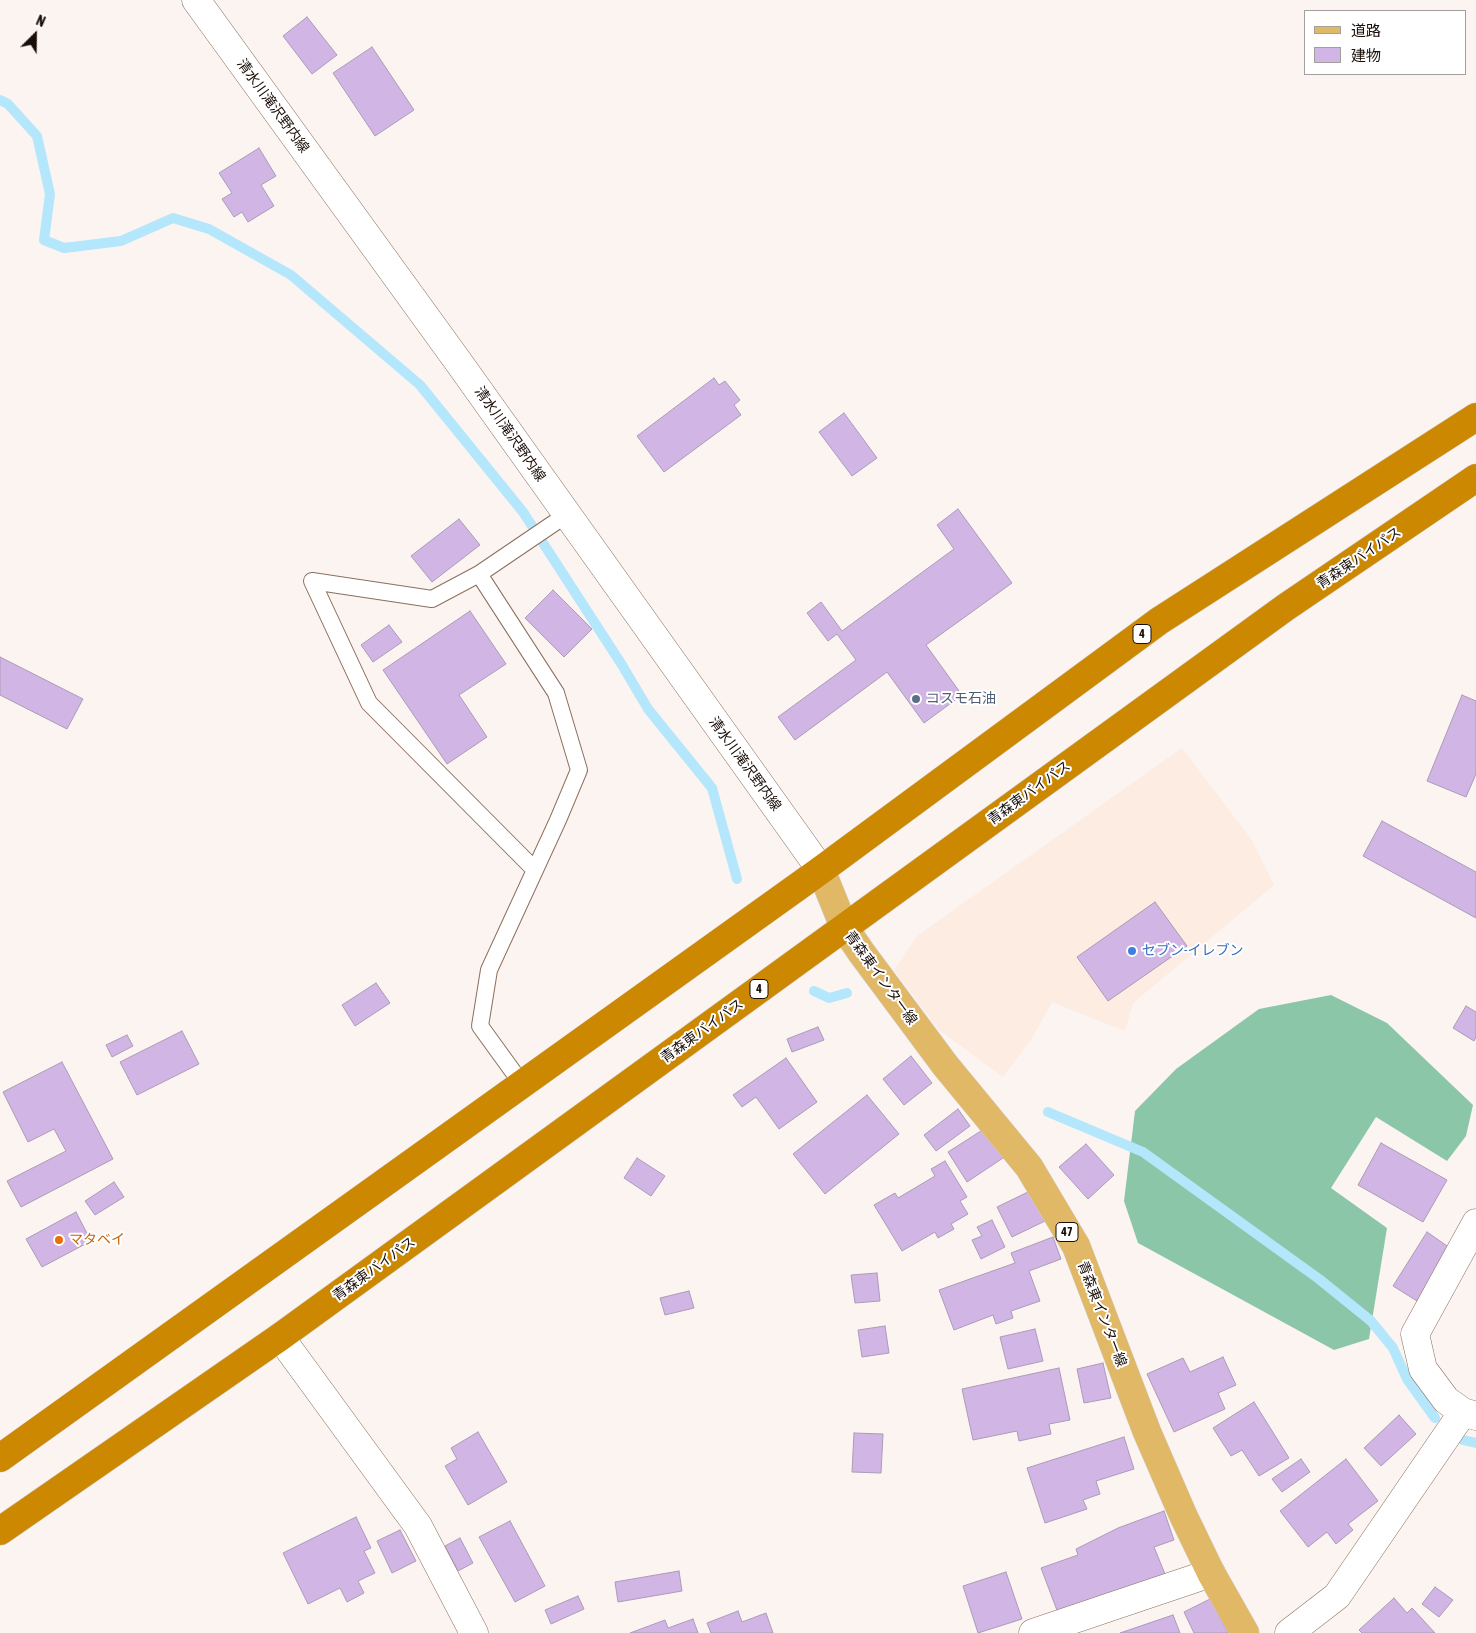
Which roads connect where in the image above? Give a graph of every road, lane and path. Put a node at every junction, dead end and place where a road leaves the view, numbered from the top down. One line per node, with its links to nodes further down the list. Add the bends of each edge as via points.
1 (196, 0): 4 (main road, 清水川滝沢野内線)
2 (1476, 418): 7 (highway, 4, via 1159,621)
3 (1476, 478): 8 (highway, 青森東バイパス / 4, via 1286,607)
4 (557, 521): 5 (lane); 7 (main road, 清水川滝沢野内線)
5 (479, 574): 6 (lane, via 556,693 579,770); 6 (lane, via 432,599 312,581 369,703)
6 (534, 869): 9 (lane, via 489,970 480,1026)
7 (821, 870): 8 (main road, 青森東インター線 / 47); 9 (highway, 4)
8 (844, 927): 11 (highway, 青森東バイパス / 4); 15 (main road, 青森東インター線 / 47, via 945,1064 1028,1166 1076,1246 1147,1432)
9 (522, 1084): 13 (highway, 4)
10 (1476, 1223): 12 (main road, via 1415,1334 1423,1369 1446,1400)
11 (280, 1338): 14 (highway, 青森東バイパス / 4); 16 (main road, via 418,1526)
12 (1470, 1414): 19 (main road, via 1337,1596)
13 (0, 1458)
14 (0, 1531)
15 (1210, 1573): 17 (main road); 18 (main road, 青森東インター線 / 47)
16 (474, 1633)
17 (1033, 1633)
18 (1245, 1633)
19 (1289, 1633)

